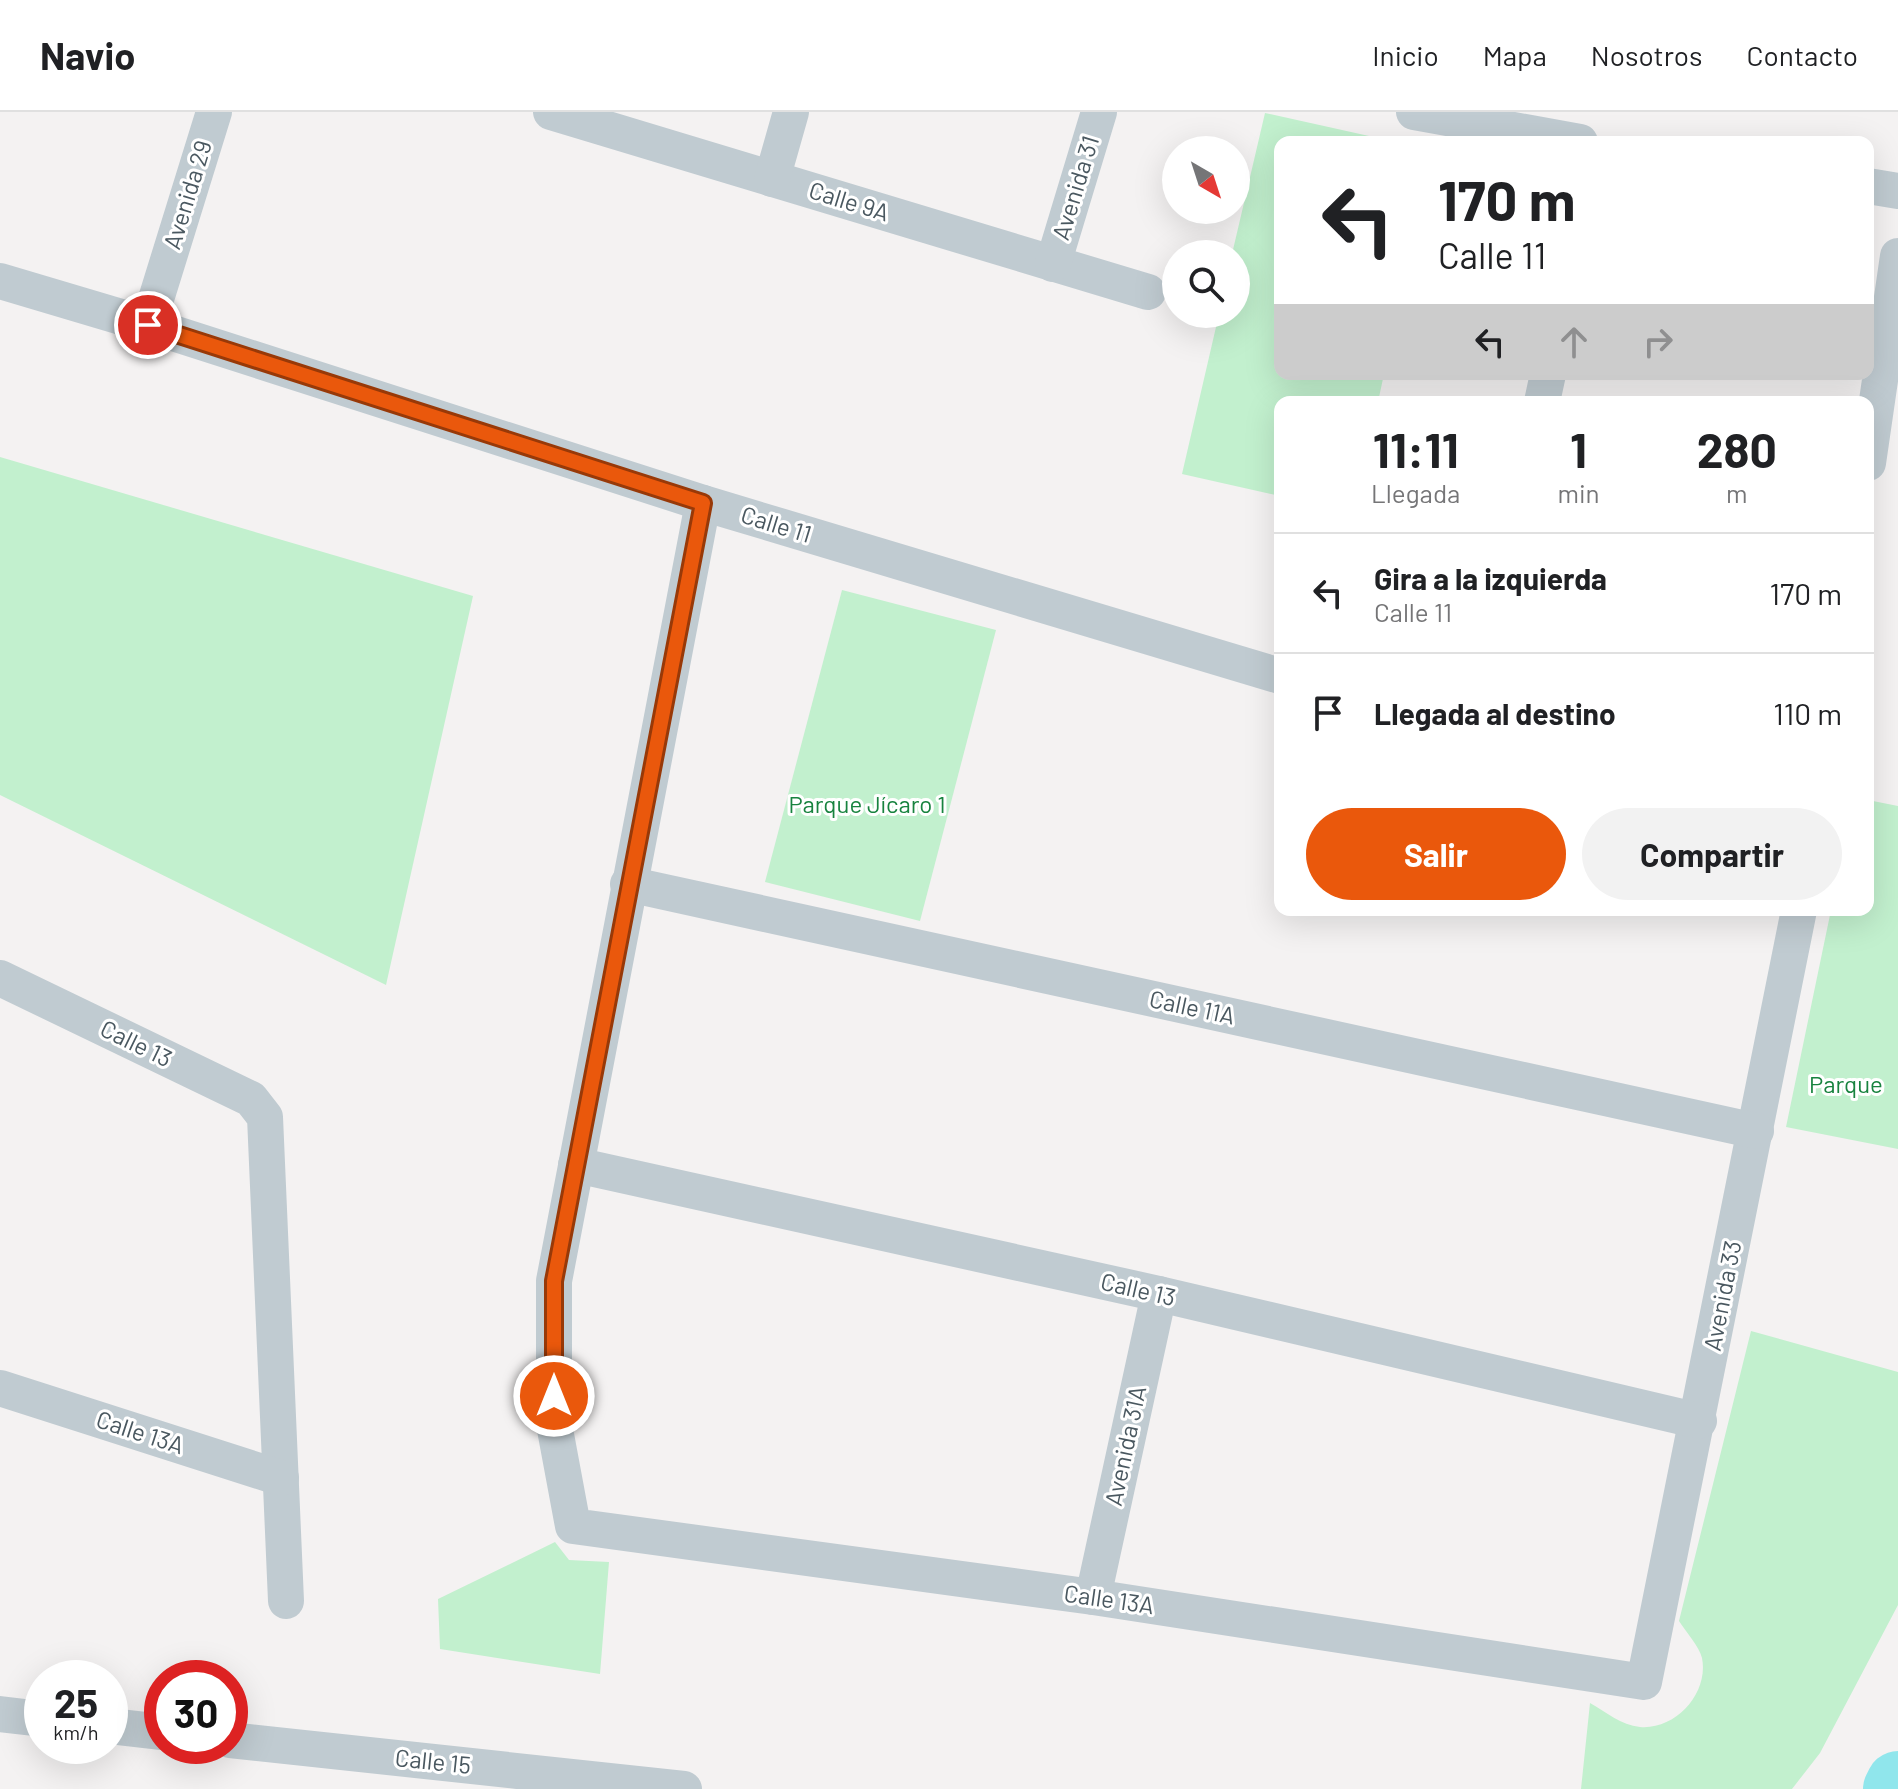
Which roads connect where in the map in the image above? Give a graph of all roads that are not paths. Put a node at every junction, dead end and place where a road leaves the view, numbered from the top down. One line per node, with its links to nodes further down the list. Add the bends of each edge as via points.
1 (214, 112): 14 (street, Avenida 29)
2 (551, 112): 7 (street, Calle 9A)
3 (791, 112): 7 (street)
4 (1099, 112): 11 (street, Avenida 31)
5 (1414, 112): 6 (street)
6 (1547, 136)
7 (772, 179): 11 (street, Calle 9A)
8 (1874, 187): 9 (street)
9 (1898, 191)
10 (1898, 256): 15 (street)
11 (1053, 264): 13 (street, Calle 9A)
12 (0, 281): 14 (street, Calle 11)
13 (1148, 292)
14 (148, 325): 16 (street, Calle 11)
15 (1874, 422)
16 (703, 503): 17 (street, Calle 11); 18 (street)
17 (1274, 674)
18 (628, 884): 21 (street, Calle 11A); 22 (street)
19 (1798, 916): 21 (street, Avenida 33)
20 (0, 978): 26 (street, Calle 13, via 251,1099 265,1117)
21 (1756, 1131): 25 (street, Avenida 33)
22 (576, 1165): 23 (street, Calle 13); 27 (street, Calle 13A, via 554,1281 554,1424 573,1526)
23 (1159, 1294): 25 (street, Calle 13); 27 (street, Avenida 31A)
24 (0, 1388): 26 (street, Calle 13A)
25 (1699, 1421): 29 (street, Avenida 33)
26 (281, 1478): 28 (street)
27 (1093, 1597): 29 (street, Calle 13A)
28 (286, 1601)
29 (1644, 1682)
30 (0, 1714): 31 (street)
31 (24, 1717)
32 (248, 1742): 33 (street, Calle 15)
33 (684, 1789)

